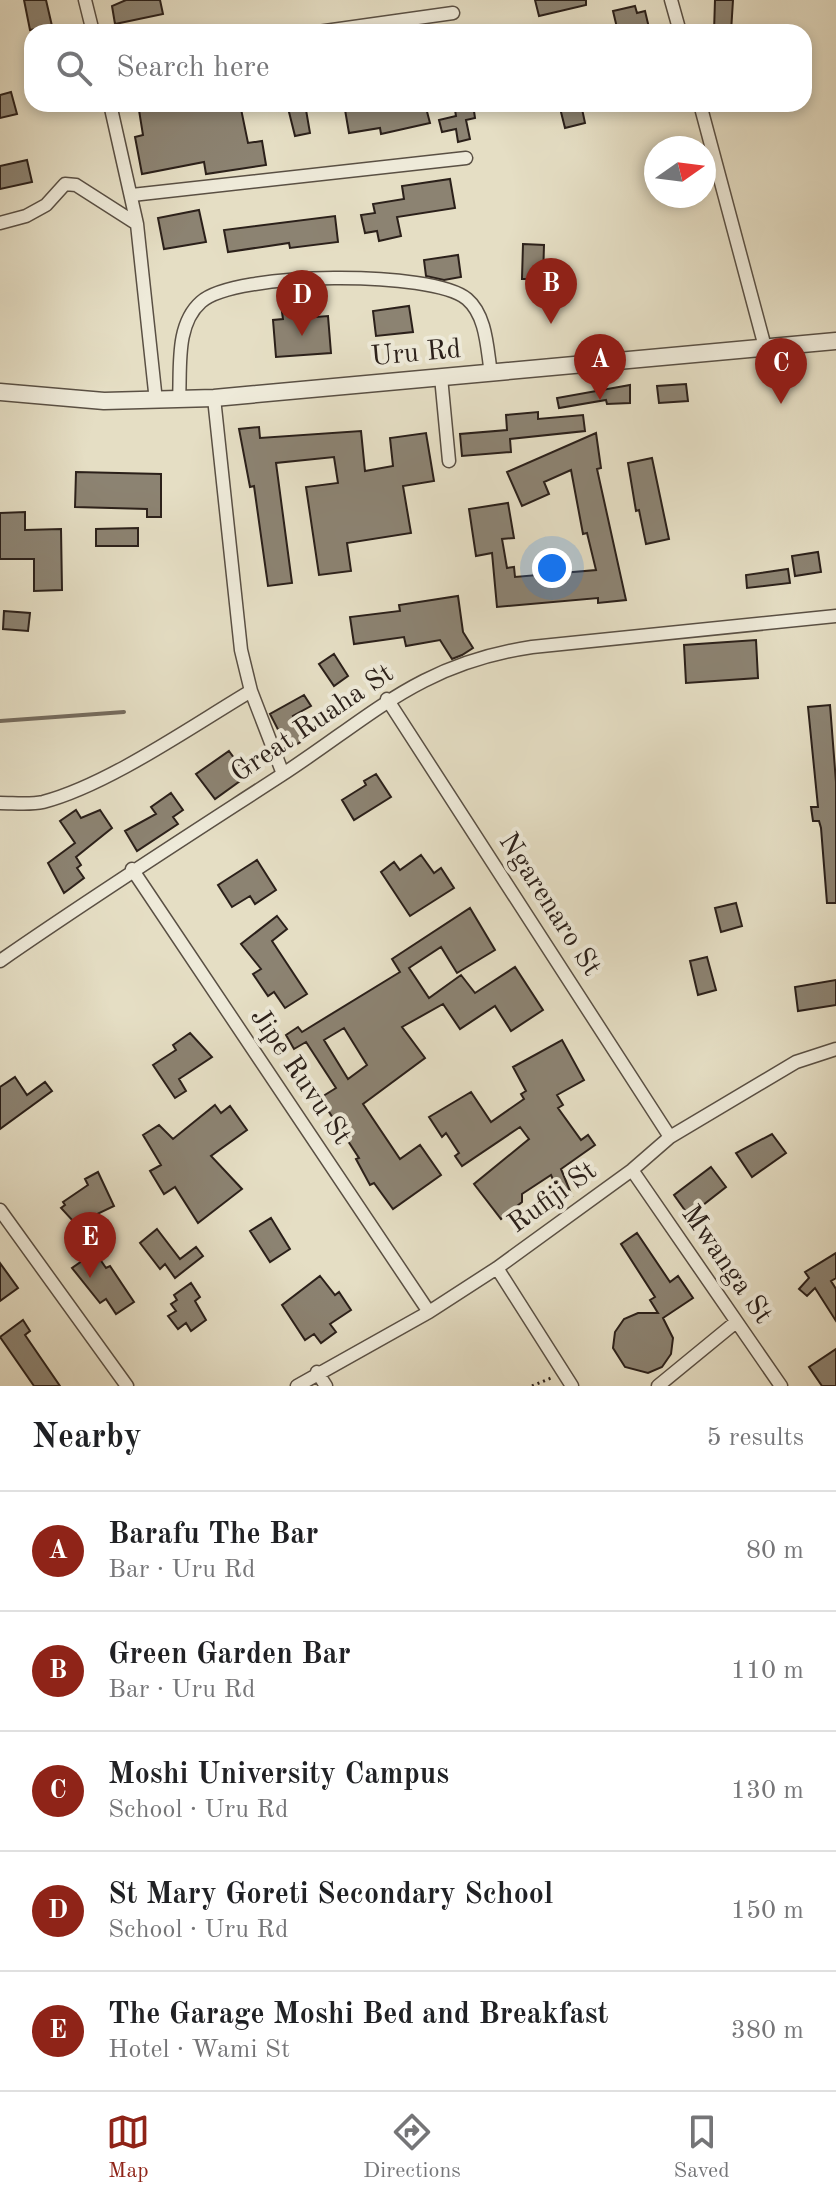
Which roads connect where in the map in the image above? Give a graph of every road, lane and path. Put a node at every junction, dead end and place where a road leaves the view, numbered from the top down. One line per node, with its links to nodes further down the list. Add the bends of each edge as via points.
1 (85, 0): 4 (street)
2 (671, 0): 6 (street)
3 (453, 13): 5 (street)
4 (91, 24)
5 (375, 24)
6 (678, 24)
7 (112, 112): 10 (street)
8 (702, 112): 14 (street)
9 (466, 158): 10 (street)
10 (132, 195): 12 (street)
11 (0, 223): 12 (street, via 46,205 65,184 76,185)
12 (137, 224): 20 (street)
13 (836, 341): 14 (street, Uru Rd)
14 (765, 347): 15 (street, Uru Rd)
15 (491, 373): 16 (street, Uru Rd); 19 (street, via 479,316 462,295 429,285 345,276 307,278 224,291 200,302 183,333)
16 (441, 377): 18 (street, Uru Rd); 21 (street)
17 (0, 392): 20 (street, Uru Rd, via 60,400)
18 (214, 398): 19 (street, Uru Rd); 23 (street, via 233,596)
19 (179, 400): 20 (street, Uru Rd)
20 (156, 401)
21 (449, 461)
22 (836, 616): 24 (street, Great Ruaha St, via 486,654)
23 (251, 691): 25 (street); 26 (street, via 126,765 56,797 35,804)
24 (387, 699): 25 (street, Great Ruaha St); 30 (street, Ngarenaro St)
25 (283, 774): 27 (street, Great Ruaha St)
26 (0, 803)
27 (132, 869): 28 (street, Great Ruaha St); 34 (street, Jipe Ruvu St)
28 (0, 961)
29 (836, 1049): 30 (street, Rufiji St, via 796,1062)
30 (670, 1137): 31 (street, Rufiji St)
31 (632, 1170): 33 (street, Rufiji St); 35 (street, Mwanga St)
32 (0, 1210): 38 (street)
33 (497, 1268): 34 (street, Rufiji St); 37 (street)
34 (429, 1312): 36 (street, Rufiji St)
35 (736, 1322): 43 (street); 44 (street, Mwanga St)
36 (317, 1372): 39 (street, Rufiji St); 40 (street)
37 (564, 1373): 41 (path); 42 (street)
38 (127, 1386)
39 (297, 1386)
40 (326, 1386)
41 (532, 1386)
42 (572, 1386)
43 (658, 1386)
44 (781, 1386)

